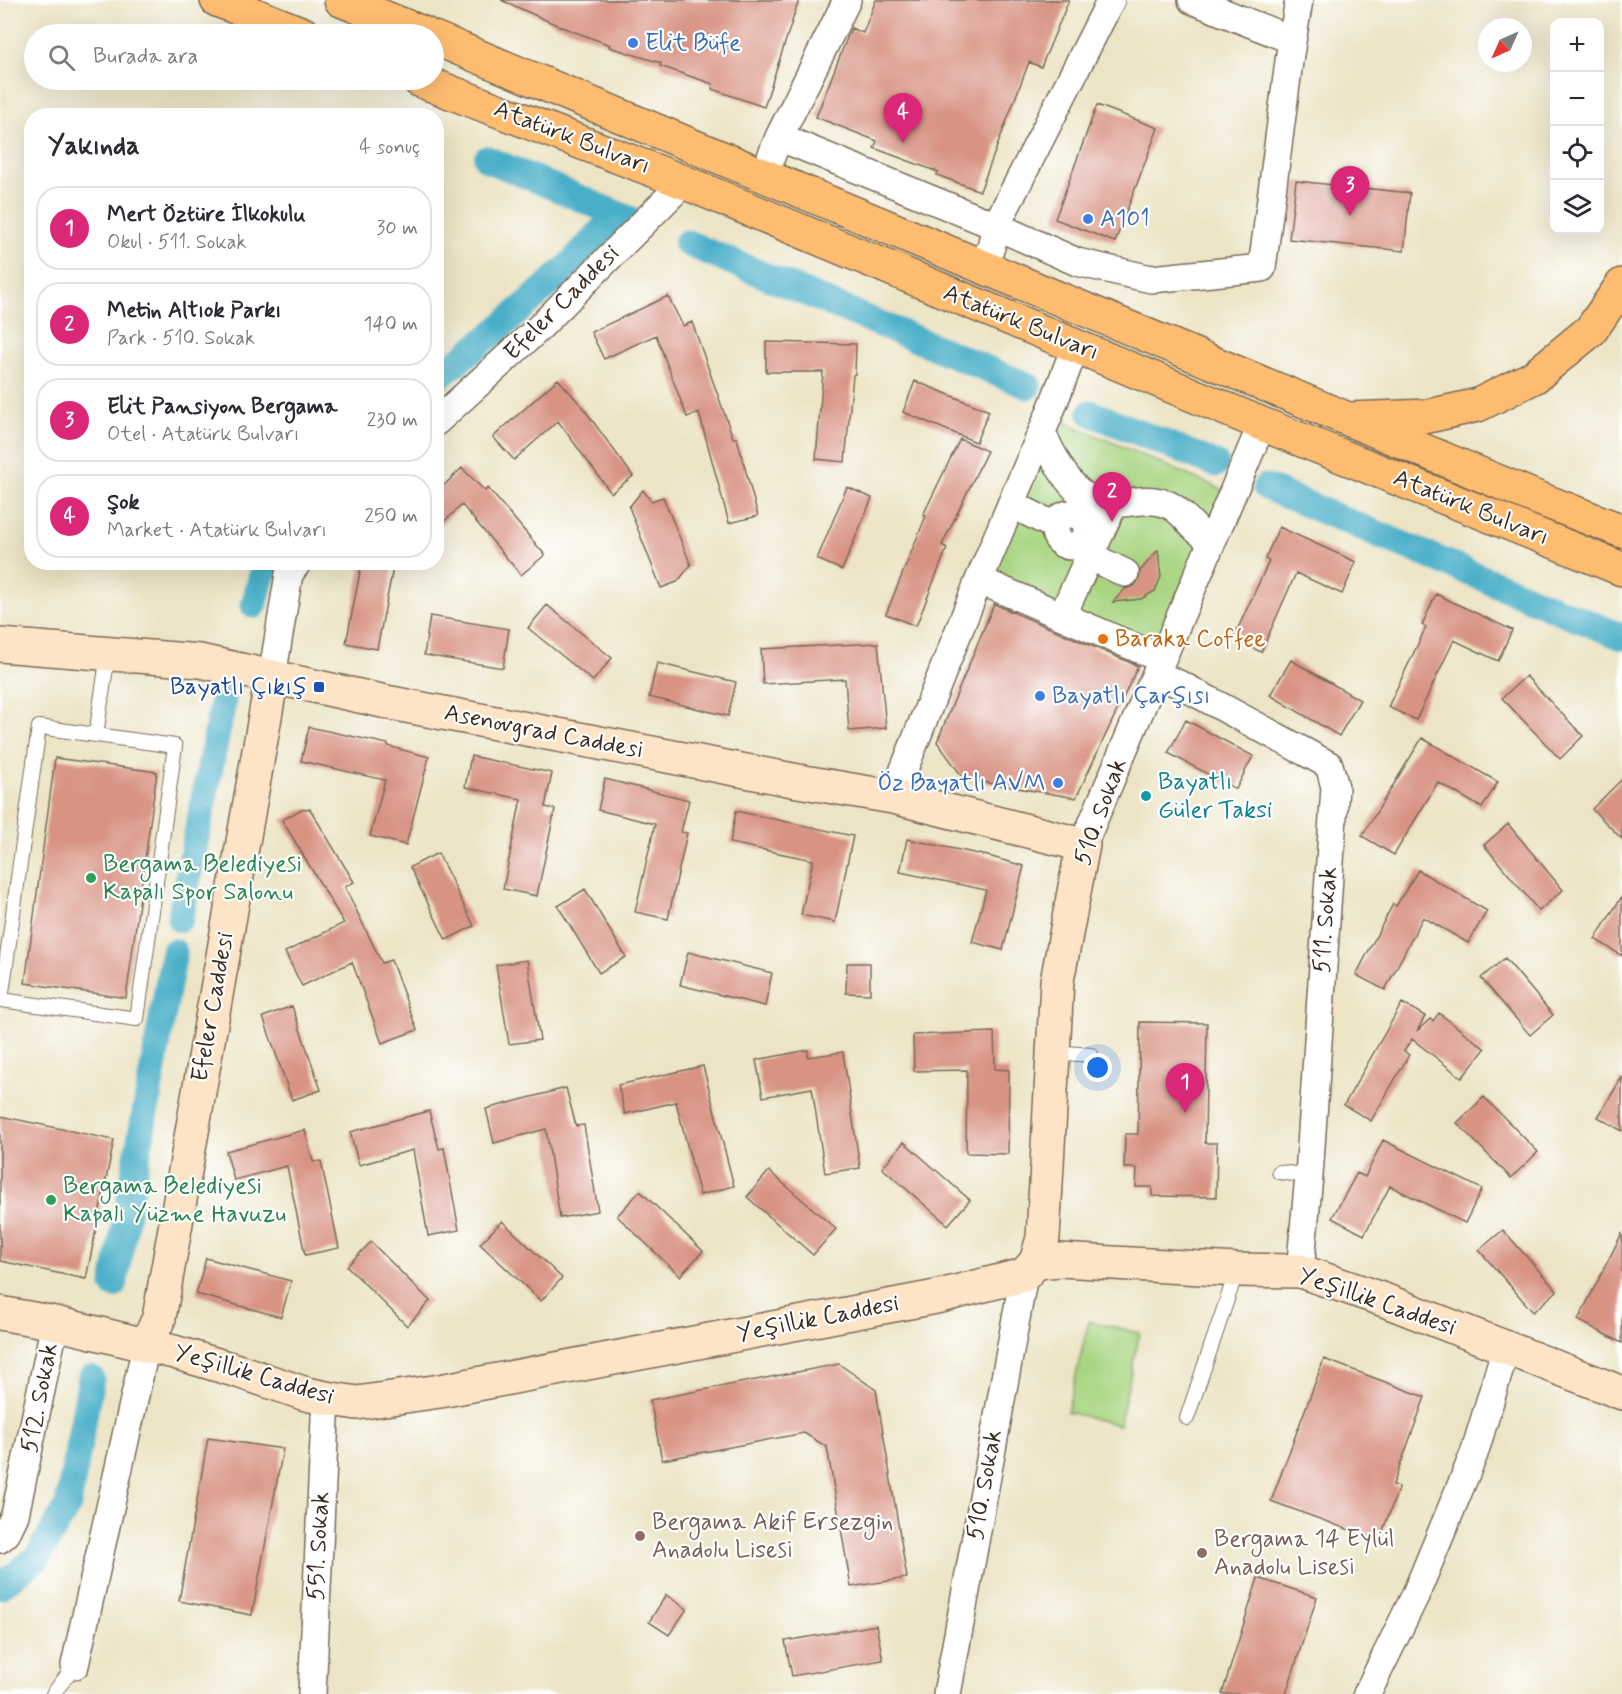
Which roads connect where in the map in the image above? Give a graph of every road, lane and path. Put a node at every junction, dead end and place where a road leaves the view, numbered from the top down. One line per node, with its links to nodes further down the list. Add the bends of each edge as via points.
1 (217, 0): 8 (main road)
2 (341, 0): 7 (main road)
3 (847, 0): 13 (street)
4 (1111, 0): 16 (street)
5 (1192, 0): 10 (street)
6 (1299, 0): 10 (street)
7 (383, 8): 9 (main road)
8 (278, 24)
9 (409, 24)
10 (1292, 40): 16 (street, via 1262,268 1151,279 1077,262)
11 (444, 42): 14 (main road, Atatürk Bulvarı)
12 (444, 90): 15 (main road, Atatürk Bulvarı)
13 (779, 137): 14 (street); 16 (street)
14 (766, 177): 17 (main road, Atatürk Bulvarı)
15 (684, 182): 19 (main road, Atatürk Bulvarı); 20 (street, Efeler Caddesi, via 538,329)
16 (996, 226): 17 (street)
17 (983, 267): 21 (main road, Atatürk Bulvarı)
18 (1622, 285): 21 (main road, via 1591,330 1534,378 1478,405 1429,416)
19 (1076, 345): 22 (main road, Atatürk Bulvarı); 23 (street)
20 (444, 415)
21 (1349, 419): 26 (main road, Atatürk Bulvarı)
22 (1262, 424): 27 (street, 510. Sokak); 28 (main road, Atatürk Bulvarı)
23 (1042, 433): 24 (street); 25 (street)
24 (1011, 504): 25 (street); 31 (street)
25 (1088, 531): 27 (street, via 1103,504 1133,500 1172,506); 30 (street); 32 (street)
26 (1622, 531)
27 (1205, 535): 35 (street, 510. Sokak)
28 (1622, 569)
29 (292, 570): 36 (street, Efeler Caddesi)
30 (1125, 573)
31 (979, 580): 32 (street); 38 (street)
32 (1062, 616): 35 (street)
33 (0, 645): 34 (main road, Asenovgrad Caddesi)
34 (108, 653): 36 (main road, Asenovgrad Caddesi, via 200,661); 37 (lane)
35 (1154, 661): 39 (street, 510. Sokak); 43 (street, 511. Sokak, via 1183,686 1329,765 1335,798)
36 (272, 677): 38 (main road, Asenovgrad Caddesi); 49 (main road, Efeler Caddesi, via 171,1255 159,1318)
37 (96, 735): 37 (lane, via 39,727 2,1000 137,1019 175,746)
38 (894, 797): 39 (main road, Asenovgrad Caddesi)
39 (1083, 845): 40 (main road, 510. Sokak, via 1057,981)
40 (1053, 1052): 41 (lane); 44 (main road, 510. Sokak, via 1043,1238)
41 (1091, 1055)
42 (1279, 1172): 43 (lane)
43 (1309, 1176): 46 (street, 511. Sokak)
44 (1030, 1268): 45 (main road, Yeşillik Caddesi, via 1060,1260); 52 (main road, Yeşillik Caddesi, via 936,1297 440,1391 357,1403); 58 (street, 510. Sokak)
45 (1237, 1270): 46 (main road, Yeşillik Caddesi); 53 (lane)
46 (1299, 1271): 50 (main road, Yeşillik Caddesi)
47 (0, 1313): 48 (main road, Yeşillik Caddesi)
48 (55, 1323): 49 (main road, Yeşillik Caddesi); 54 (street, 512. Sokak, via 15,1515)
49 (146, 1346): 52 (main road, Yeşillik Caddesi); 55 (street)
50 (1506, 1348): 51 (main road, Yeşillik Caddesi); 59 (street, via 1474,1454 1416,1596)
51 (1622, 1393)
52 (326, 1398): 57 (street, 551. Sokak)
53 (1187, 1418)
54 (0, 1539)
55 (75, 1665): 56 (lane)
56 (53, 1694)
57 (312, 1694)
58 (947, 1694)
59 (1367, 1694)

